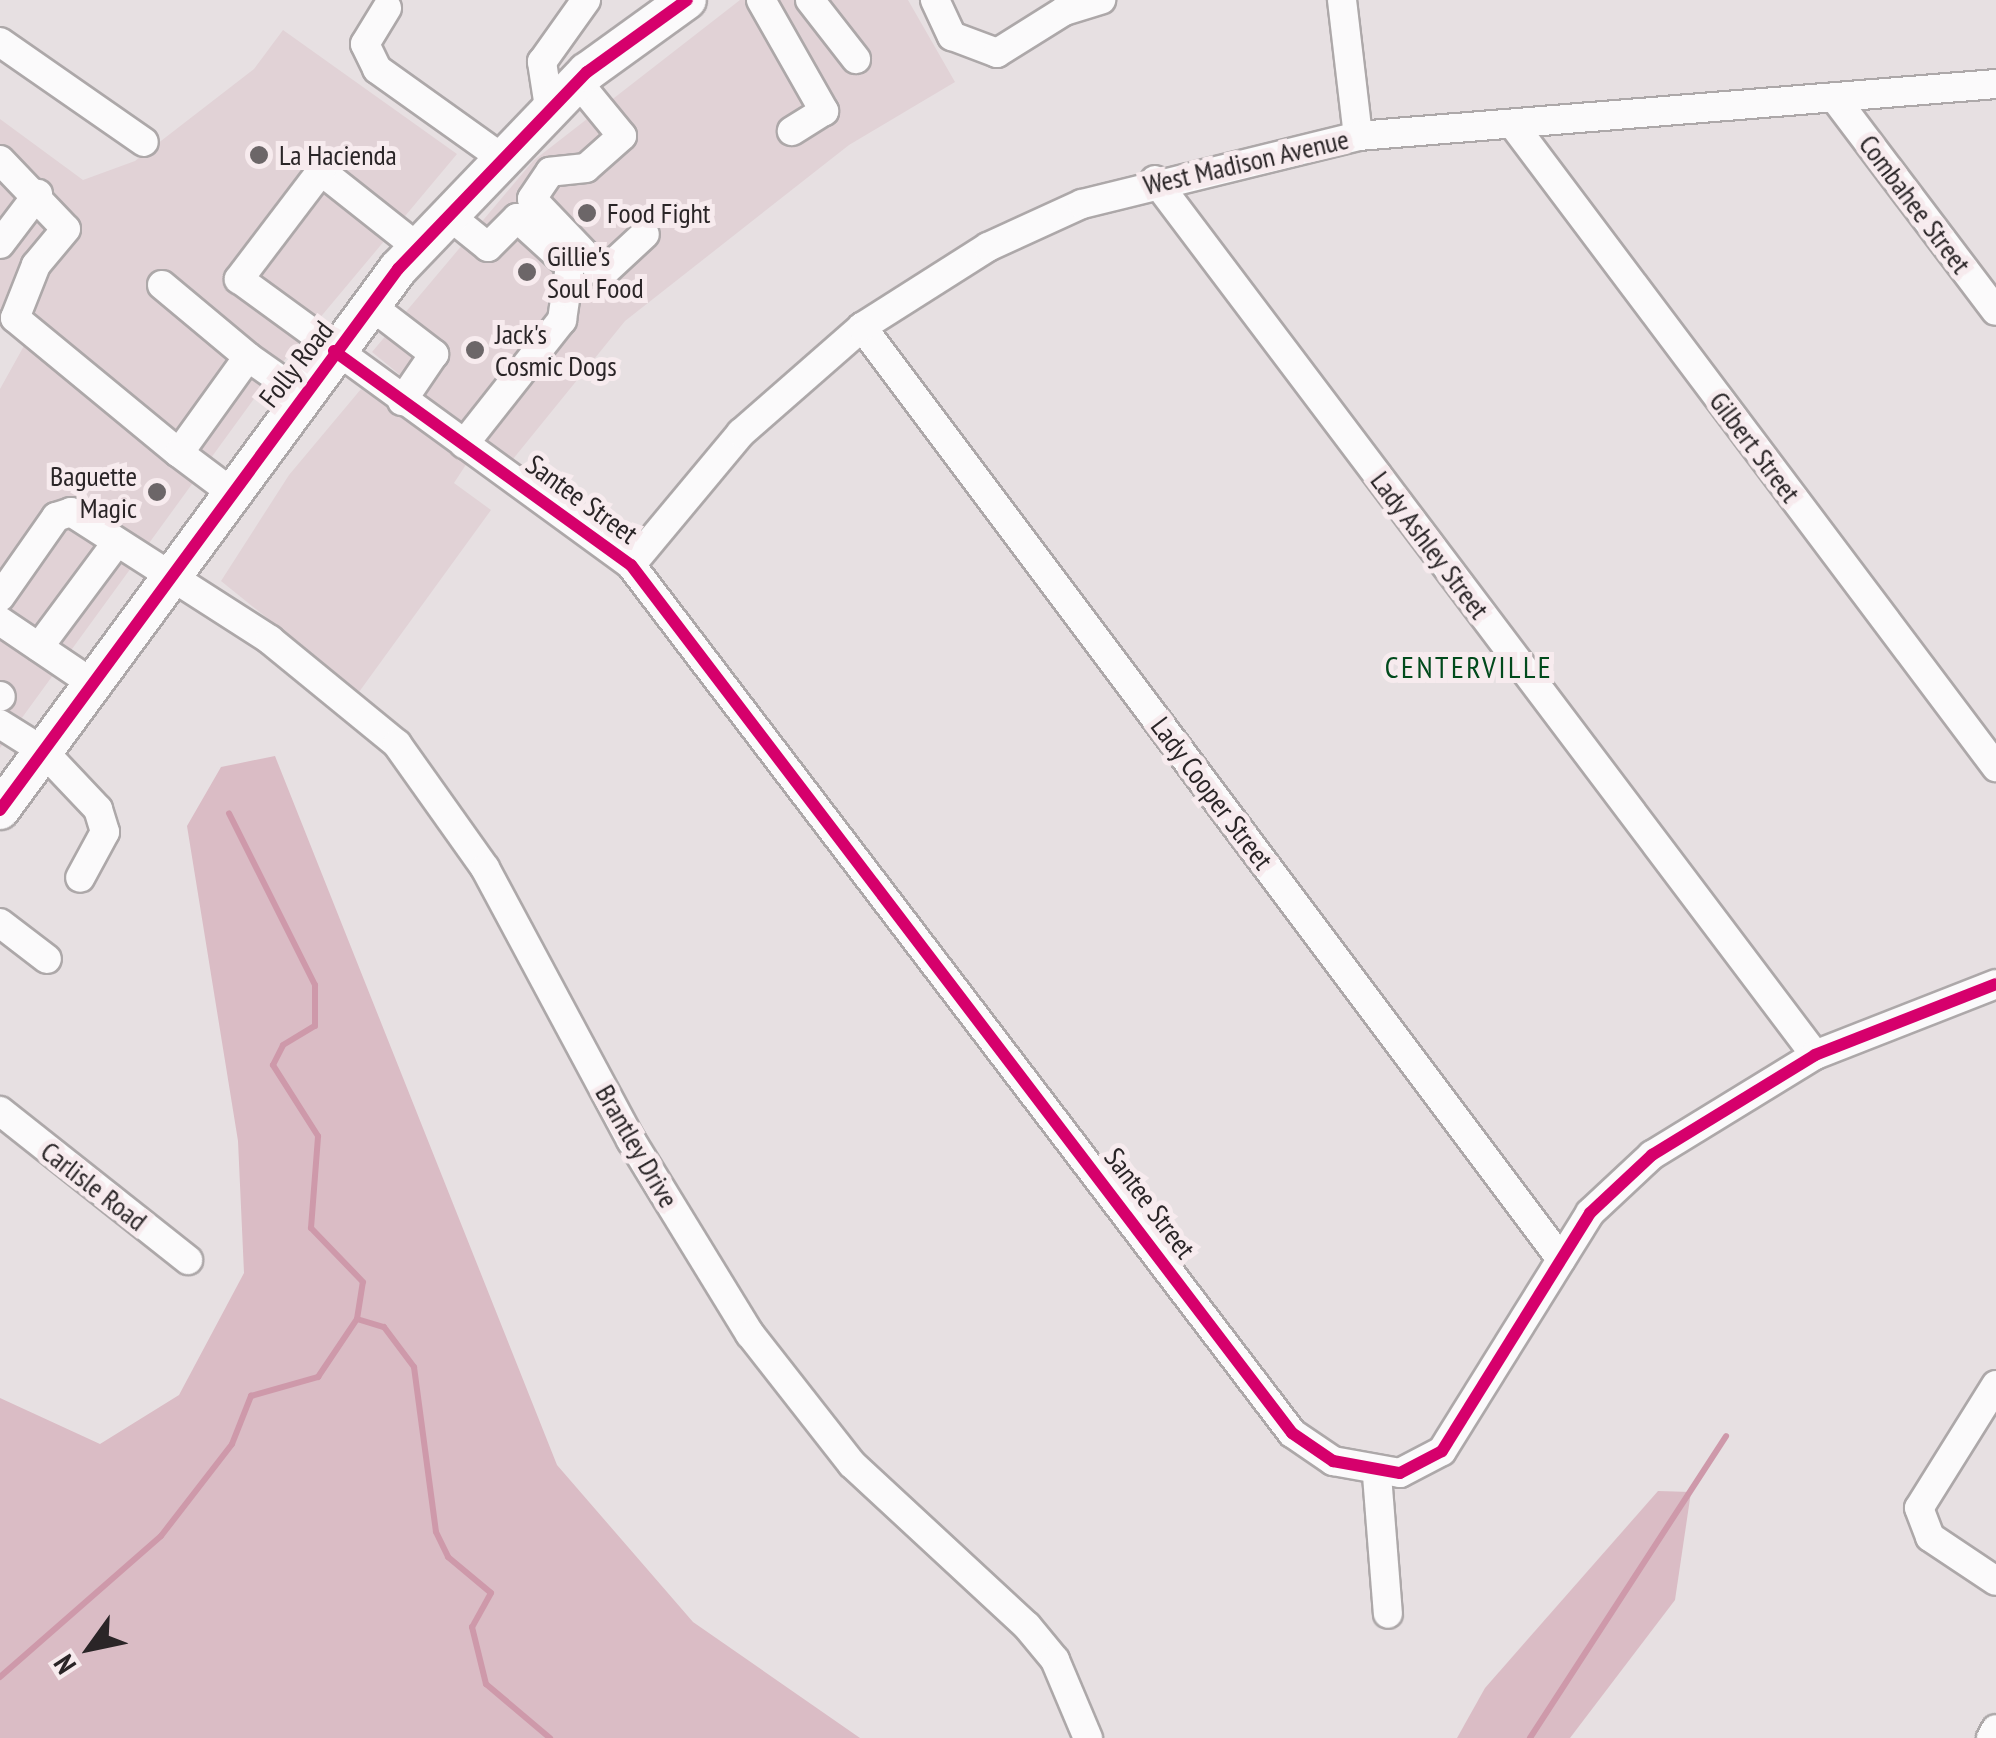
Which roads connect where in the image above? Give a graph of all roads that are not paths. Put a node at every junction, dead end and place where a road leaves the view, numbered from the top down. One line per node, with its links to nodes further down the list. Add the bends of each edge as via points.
1 (586, 0): 15 (street, via 546,53)
2 (687, 0): 12 (main road, Folly Road)
3 (737, 0): 9 (street)
4 (810, 0): 11 (street)
5 (935, 0): 6 (street, via 952,36 997,52)
6 (1100, 0)
7 (1342, 0): 18 (street)
8 (387, 8): 20 (street, via 365,44 377,69)
9 (763, 8): 17 (street, via 824,111)
10 (0, 42): 19 (street)
11 (856, 60)
12 (577, 81): 15 (main road, Folly Road); 22 (street, via 622,136 586,168)
13 (1996, 84): 14 (street, West Madison Avenue)
14 (1834, 97): 16 (street, West Madison Avenue); 31 (street, Combahee Street)
15 (549, 107): 20 (main road, Folly Road)
16 (1515, 127): 18 (street, West Madison Avenue); 51 (street, Gilbert Street)
17 (792, 132)
18 (1358, 136): 23 (street, West Madison Avenue)
19 (144, 142)
20 (509, 147): 22 (street); 25 (main road, Folly Road)
21 (0, 160): 24 (street)
22 (550, 172): 26 (street, via 532,199 603,273)
23 (1155, 180): 32 (street, West Madison Avenue, via 988,247); 57 (street, Lady Ashley Street)
24 (38, 194): 27 (street); 38 (street, via 66,229 36,265 15,318)
25 (446, 214): 28 (main road, Folly Road); 37 (street, via 488,247 517,218 570,266 562,320)
26 (646, 234)
27 (0, 244)
28 (417, 247): 30 (main road, Folly Road); 33 (street, Santee Street, via 321,171 239,279)
29 (162, 285): 34 (street)
30 (374, 308): 33 (main road, Folly Road); 36 (street, via 434,354)
31 (1996, 311)
32 (862, 326): 41 (street, West Madison Avenue, via 740,432); 59 (street, Lady Cooper Street)
33 (334, 351): 35 (main road, Folly Road); 36 (street, Santee Street)
34 (248, 357): 35 (street); 38 (street)
35 (302, 396): 39 (main road, Folly Road)
36 (402, 400): 37 (street, Santee Street)
37 (464, 444): 41 (street, Santee Street)
38 (178, 453): 39 (street)
39 (231, 492): 42 (main road, Folly Road)
40 (114, 546): 42 (street, Brantley Drive); 43 (street, Brantley Drive, via 71,512 56,517); 45 (street)
41 (632, 565): 62 (street, Santee Street, via 1292,1433 1333,1461)
42 (174, 572): 46 (main road, Folly Road); 66 (street, Brantley Drive, via 397,744 484,868 631,1140 750,1334 852,1464 1028,1626 1055,1660)
43 (0, 597)
44 (0, 620): 45 (street)
45 (39, 647): 46 (street)
46 (92, 684): 50 (main road, Folly Road)
47 (0, 697): 48 (street)
48 (0, 711)
49 (0, 724): 50 (street)
50 (43, 751): 52 (main road, Folly Road); 53 (street, via 102,820 101,846)
51 (1996, 767)
52 (0, 810)
53 (80, 878)
54 (0, 924): 55 (street)
55 (47, 959)
56 (1996, 984): 57 (street)
57 (1815, 1054): 59 (street, via 1616,1183)
58 (0, 1113): 60 (street, Carlisle Road)
59 (1561, 1258): 62 (street, via 1442,1450)
60 (188, 1260)
61 (1996, 1386): 63 (street, via 1919,1508 1930,1536)
62 (1378, 1475): 64 (street)
63 (1996, 1581)
64 (1388, 1614)
65 (1996, 1729): 67 (street)
66 (1088, 1738)
67 (1991, 1738)

